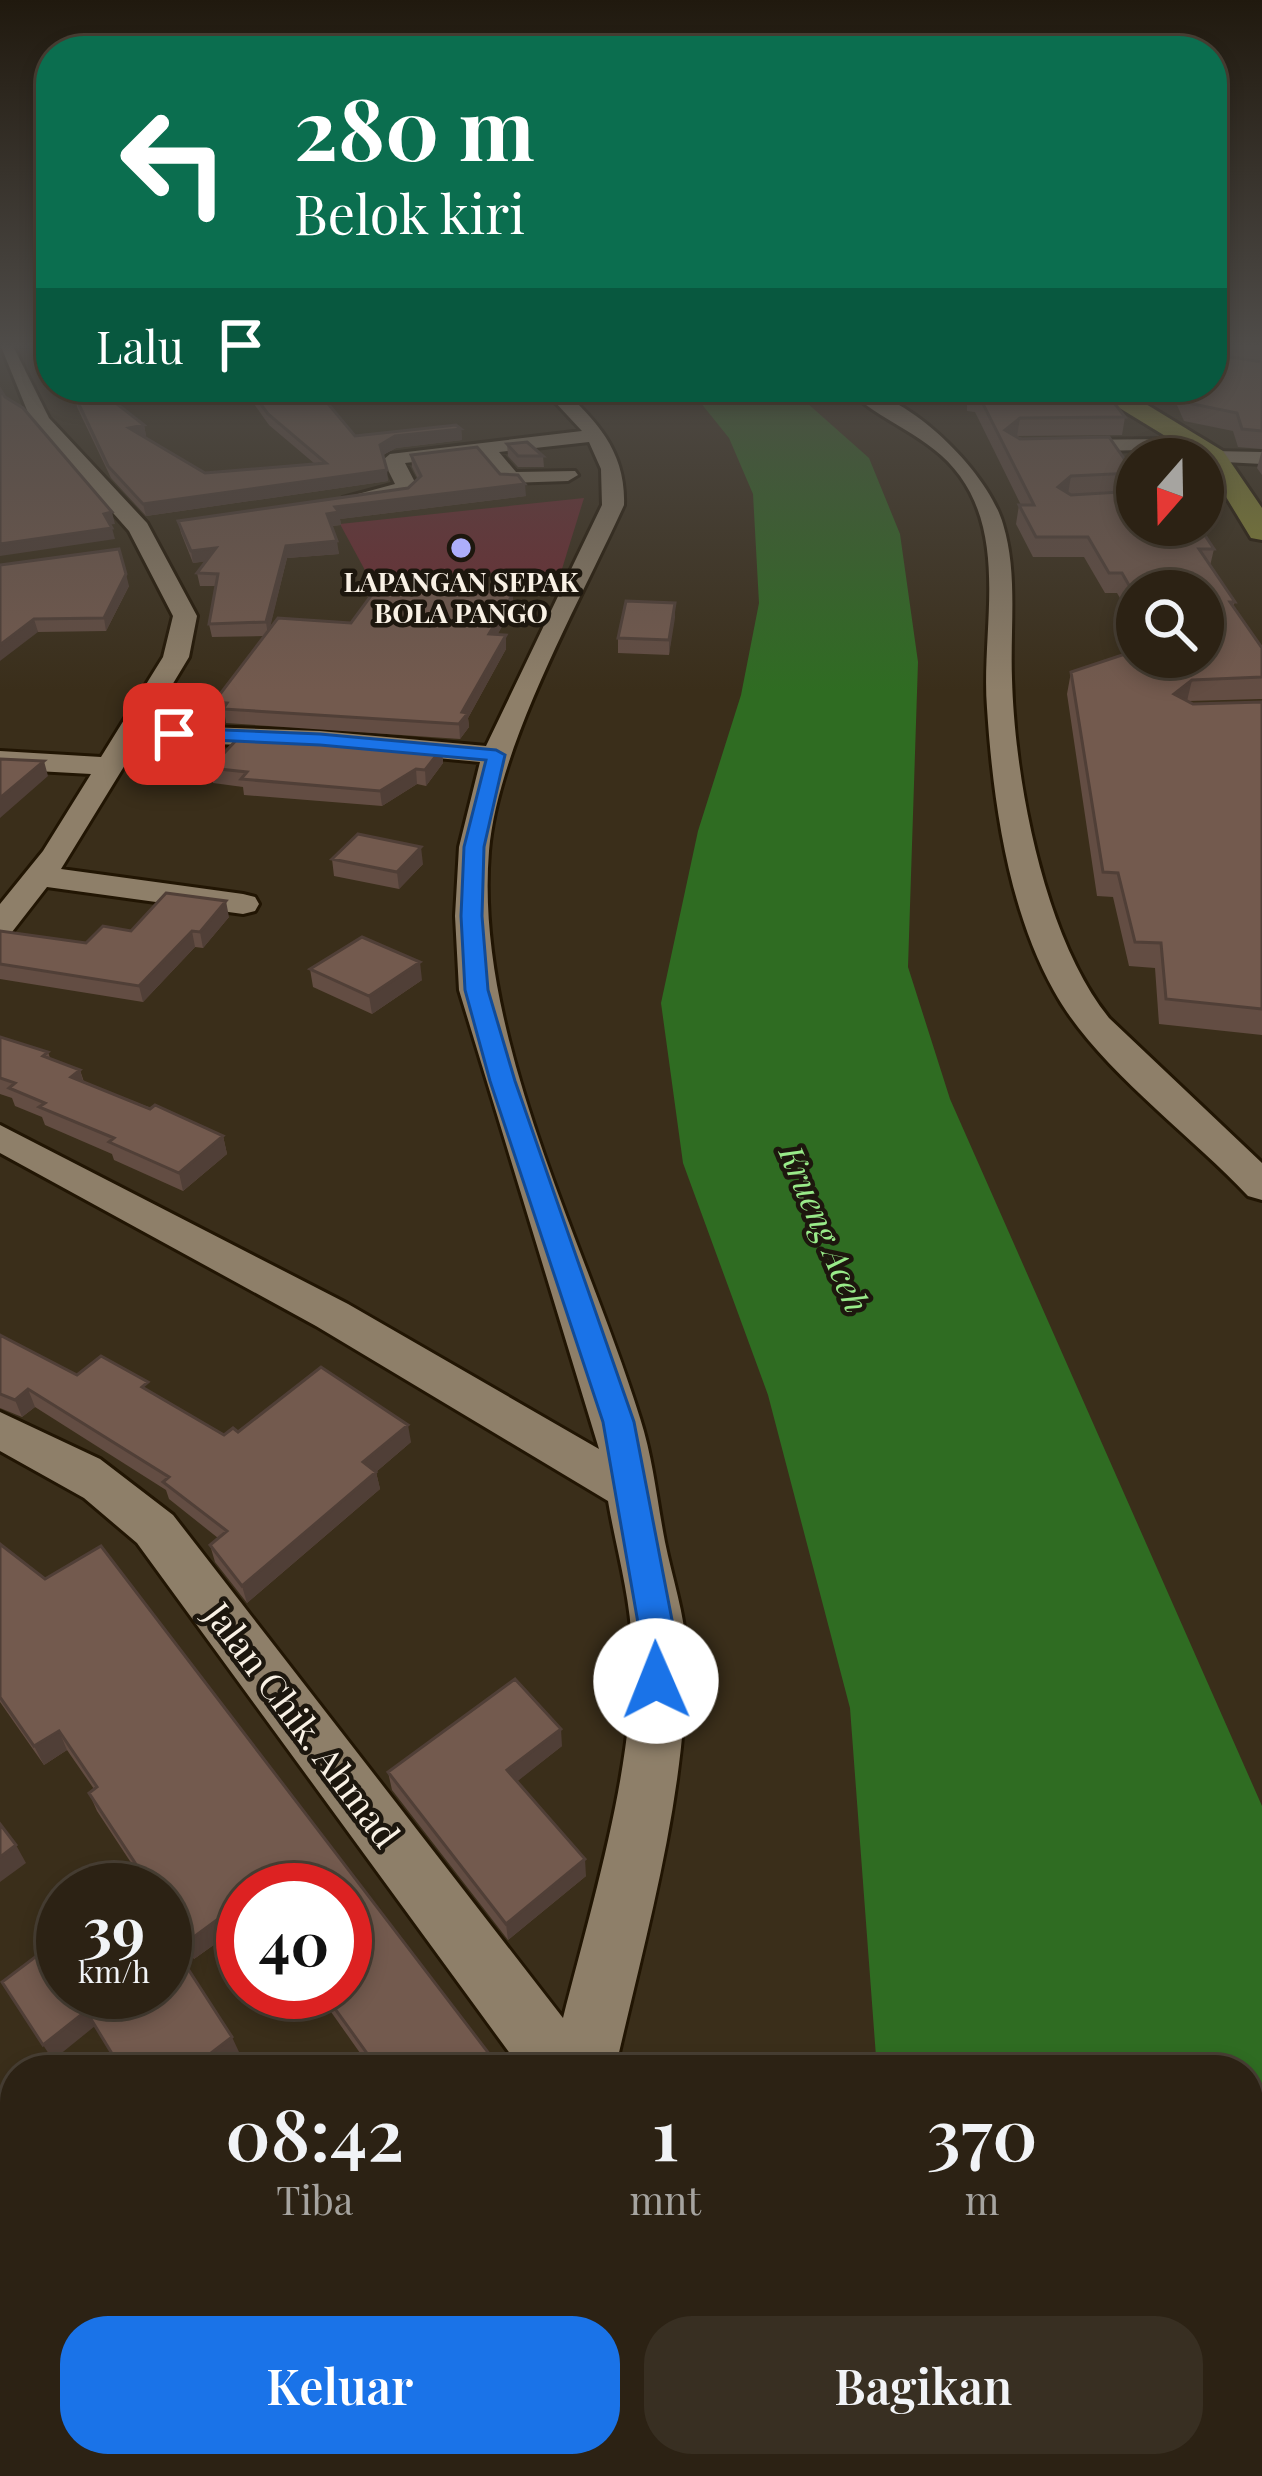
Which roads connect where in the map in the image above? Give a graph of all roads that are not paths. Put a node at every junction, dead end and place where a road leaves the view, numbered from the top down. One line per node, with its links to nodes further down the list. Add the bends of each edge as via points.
1 (68, 460): 14 (street, via 143,537 185,616 176,657)
2 (394, 460): 10 (street, via 408,488)
3 (495, 460): 8 (street, via 511,479)
4 (606, 460): 15 (street, via 614,505)
5 (953, 460): 22 (street, via 982,493 994,527 1007,760 1036,902 1070,990 1108,1040)
6 (1255, 460): 7 (street)
7 (1224, 466)
8 (568, 475)
9 (1224, 497): 12 (highway)
10 (335, 500)
11 (1224, 513): 13 (highway)
12 (1262, 531)
13 (1262, 568)
14 (130, 733): 15 (street); 17 (street)
15 (496, 755): 24 (street, via 474,847 477,990 618,1422)
16 (0, 760): 17 (street)
17 (110, 766): 18 (street)
18 (39, 876): 19 (street); 20 (street)
19 (243, 904)
20 (0, 926)
21 (0, 1137): 24 (street, via 332,1315)
22 (1262, 1187)
23 (0, 1430): 25 (street, Jalan Chik. Ahmad, via 76,1464 154,1529)
24 (631, 1491): 26 (street, via 659,1646 651,1752)
25 (551, 2055)
26 (586, 2055)

